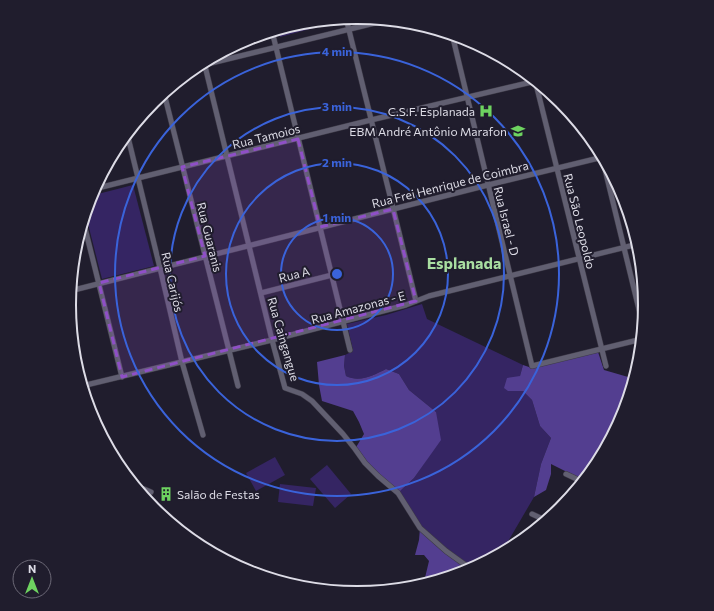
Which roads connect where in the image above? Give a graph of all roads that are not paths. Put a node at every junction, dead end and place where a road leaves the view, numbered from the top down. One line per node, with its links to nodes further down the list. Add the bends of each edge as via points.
1 (348, 25): 3 (street)
2 (368, 25): 3 (street)
3 (349, 29): 6 (street); 13 (street)
4 (274, 37): 6 (street)
5 (454, 41): 11 (street, Rua Israel - D)
6 (276, 47): 7 (street); 14 (street)
7 (221, 59)
8 (205, 68): 16 (street, Rua Caingangue)
9 (529, 83): 11 (street, Rua Tamoios)
10 (537, 89): 19 (street, Rua São Leopoldo)
11 (467, 98): 13 (street, Rua Tamoios); 22 (street, Rua Israel - D)
12 (166, 99): 18 (street, Rua Guaranis)
13 (371, 120): 14 (street, Rua Tamoios); 24 (street)
14 (298, 139): 16 (street, Rua Tamoios); 25 (street)
15 (129, 141): 21 (street, Rua Carijós)
16 (227, 156): 18 (street, Rua Tamoios); 27 (street, Rua Caingangue)
17 (596, 158): 19 (street, Rua Frei Henrique de Coimbra)
18 (182, 167): 21 (street, Rua Tamoios); 30 (street, Rua Guaranis)
19 (557, 168): 22 (street, Rua Frei Henrique de Coimbra); 31 (street, Rua São Leopoldo)
20 (607, 177): 29 (street)
21 (138, 178): 23 (street, Rua Tamoios); 32 (street, Rua Carijós)
22 (488, 185): 24 (street, Rua Frei Henrique de Coimbra); 34 (street, Rua Israel - D)
23 (102, 187)
24 (393, 209): 25 (street, Rua Frei Henrique de Coimbra); 38 (street)
25 (320, 227): 27 (street, Rua Frei Henrique de Coimbra); 33 (street)
26 (86, 231): 35 (street)
27 (249, 245): 30 (street, Rua Frei Henrique de Coimbra); 37 (street, Rua Caingangue)
28 (632, 246): 29 (street, Rua Amazonas - E)
29 (624, 248): 31 (street, Rua Amazonas - E); 39 (street)
30 (205, 256): 32 (street, Rua Frei Henrique de Coimbra); 44 (street, Rua Guaranis)
31 (579, 259): 34 (street, Rua Amazonas - E); 43 (street, Rua São Leopoldo)
32 (160, 268): 35 (street, Rua Frei Henrique de Coimbra); 46 (street, Rua Carijós)
33 (332, 275): 37 (street, Rua A); 40 (street)
34 (511, 276): 38 (street, Rua Amazonas - E); 43 (street, Rua Israel - D, via 532,366)
35 (98, 283): 36 (street, Rua Frei Henrique de Coimbra); 48 (street)
36 (76, 288)
37 (261, 293): 41 (street, Rua Caingangue)
38 (416, 301): 40 (street, Rua Amazonas - E)
39 (638, 305)
40 (343, 322): 41 (street, Rua Amazonas - E); 45 (street)
41 (272, 340): 44 (street, Rua Amazonas - E); 58 (street, Rua Caingangue, via 286,388 312,401 343,434 365,463 398,493 420,528)
42 (636, 340): 43 (street)
43 (601, 349): 47 (street, Rua São Leopoldo)
44 (229, 350): 46 (street, Rua Amazonas - E); 50 (street, Rua Guaranis)
45 (350, 350)
46 (182, 362): 48 (street, Rua Amazonas - E); 51 (street, Rua Carijós)
47 (606, 366)
48 (122, 377): 49 (street, Rua Amazonas - E)
49 (87, 385)
50 (238, 386)
51 (203, 434)
52 (566, 474): 53 (street)
53 (578, 480)
54 (143, 489): 55 (street)
55 (151, 492)
56 (532, 514): 57 (street)
57 (541, 518)
58 (466, 565)

